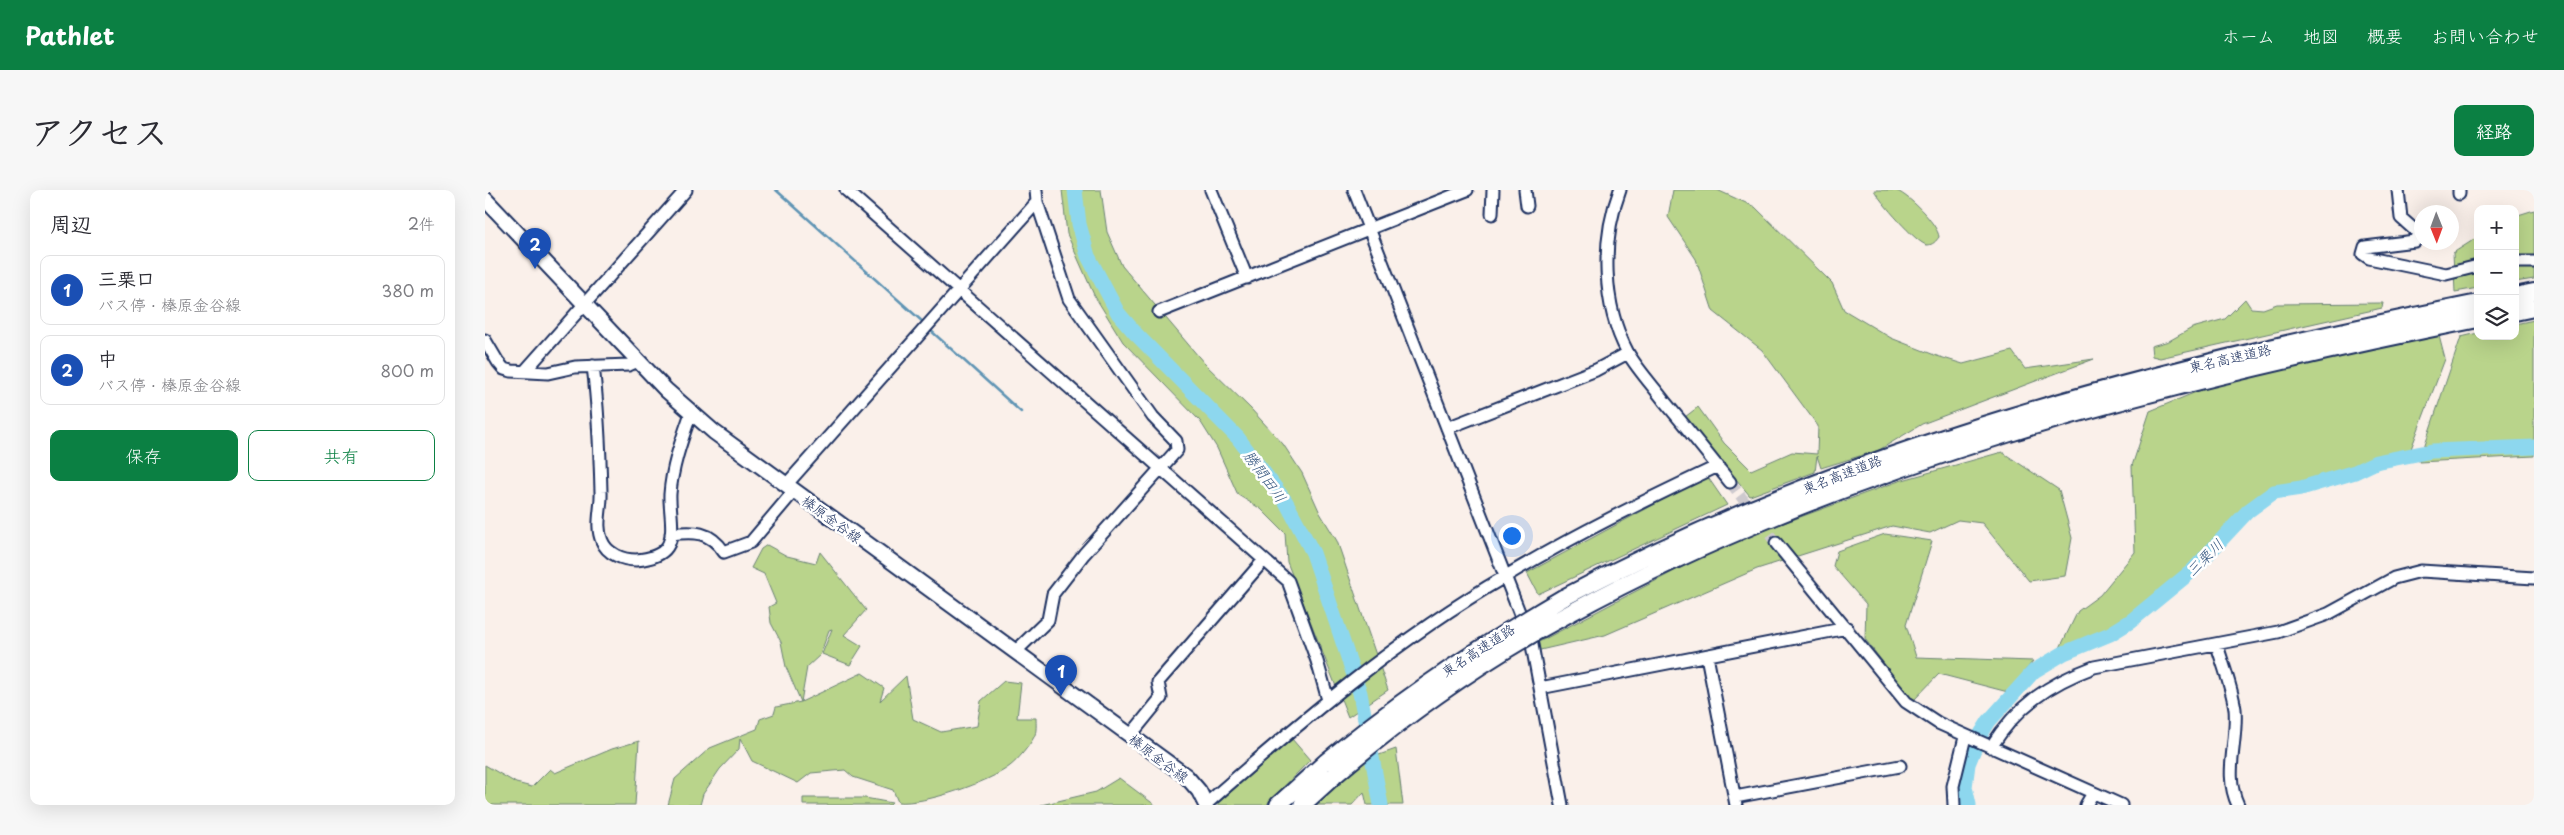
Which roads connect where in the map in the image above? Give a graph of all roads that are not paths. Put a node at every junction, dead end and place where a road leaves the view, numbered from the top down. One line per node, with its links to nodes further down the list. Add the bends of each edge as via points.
1 (686, 190): 22 (street)
2 (846, 190): 19 (street)
3 (1211, 190): 18 (street)
4 (1354, 190): 14 (street)
5 (1467, 190): 14 (street)
6 (1493, 190): 13 (street)
7 (1525, 190): 12 (street)
8 (1620, 190): 29 (street, via 1609,227 1607,251 1609,286 1618,329)
9 (2398, 190): 17 (street, via 2401,218 2419,233 2415,241 2365,247 2363,254 2446,274)
10 (1037, 196): 19 (street); 36 (street, via 1069,299 1153,417 1177,441 1177,450)
11 (486, 202): 22 (main road, 榛原金谷線)
12 (1527, 206)
13 (1493, 214)
14 (1368, 229): 18 (street); 34 (street)
15 (2519, 262): 16 (street)
16 (2534, 262)
17 (2474, 267)
18 (1247, 278): 26 (street)
19 (958, 290): 36 (street); 38 (street)
20 (2534, 292): 21 (highway)
21 (2519, 295)
22 (584, 304): 30 (main road, 榛原金谷線); 32 (street)
23 (2474, 304): 44 (highway, 東名高速道路, via 2200,365 1979,426 1825,480 1725,520 1615,570)
24 (2534, 308): 25 (highway)
25 (2519, 311)
26 (1159, 312)
27 (2474, 320): 44 (highway, 東名高速道路, via 2232,373 2115,403 1937,456 1744,528 1623,584)
28 (485, 340): 32 (street, via 504,369)
29 (1629, 353): 34 (street, via 1596,370); 35 (street)
30 (638, 361): 31 (street, via 629,365); 33 (main road, 榛原金谷線)
31 (593, 366): 32 (street, via 548,373); 39 (street, via 598,410 601,539 613,554 636,560 656,555 667,547)
32 (525, 371)
33 (691, 413): 38 (main road, 榛原金谷線); 39 (street, via 670,493)
34 (1447, 428): 42 (street)
35 (1718, 466): 37 (street); 42 (street)
36 (1161, 469): 41 (street); 47 (street, via 1084,554 1053,594 1048,620)
37 (1730, 482)
38 (790, 488): 39 (street, via 751,542 724,552 719,544 703,533); 47 (main road, 榛原金谷線)
39 (671, 534)
40 (1776, 543): 45 (street)
41 (1264, 560): 50 (street, via 1288,581); 51 (street, via 1159,682 1161,698)
42 (1504, 576): 49 (street, via 1532,646); 50 (street, via 1421,631)
43 (2534, 578): 46 (street, via 2421,571 2395,578 2328,614 2286,629)
44 (1566, 606): 55 (highway, 東名高速道路, bridge, via 1453,665 1399,704)
45 (1847, 628): 48 (street); 52 (street, via 1906,702)
46 (2217, 645): 53 (street, via 2094,667 2071,675 2032,698 2005,726); 65 (street, via 2235,709 2230,777)
47 (1015, 651): 51 (main road, 榛原金谷線)
48 (1707, 656): 49 (street); 57 (street)
49 (1540, 688): 61 (street)
50 (1328, 700): 58 (street)
51 (1130, 736): 58 (main road, 榛原金谷線, via 1186,776)
52 (1965, 737): 53 (street); 62 (street, via 1953,786)
53 (1991, 747): 56 (street)
54 (1900, 766): 57 (street)
55 (1330, 769): 59 (highway, 東名高速道路); 60 (highway, 東名高速道路)
56 (2093, 793): 63 (street); 64 (street)
57 (1735, 801)
58 (1206, 805)
59 (1278, 805)
60 (1302, 805)
61 (1562, 805)
62 (1954, 805)
63 (2087, 805)
64 (2121, 805)
65 (2238, 805)

